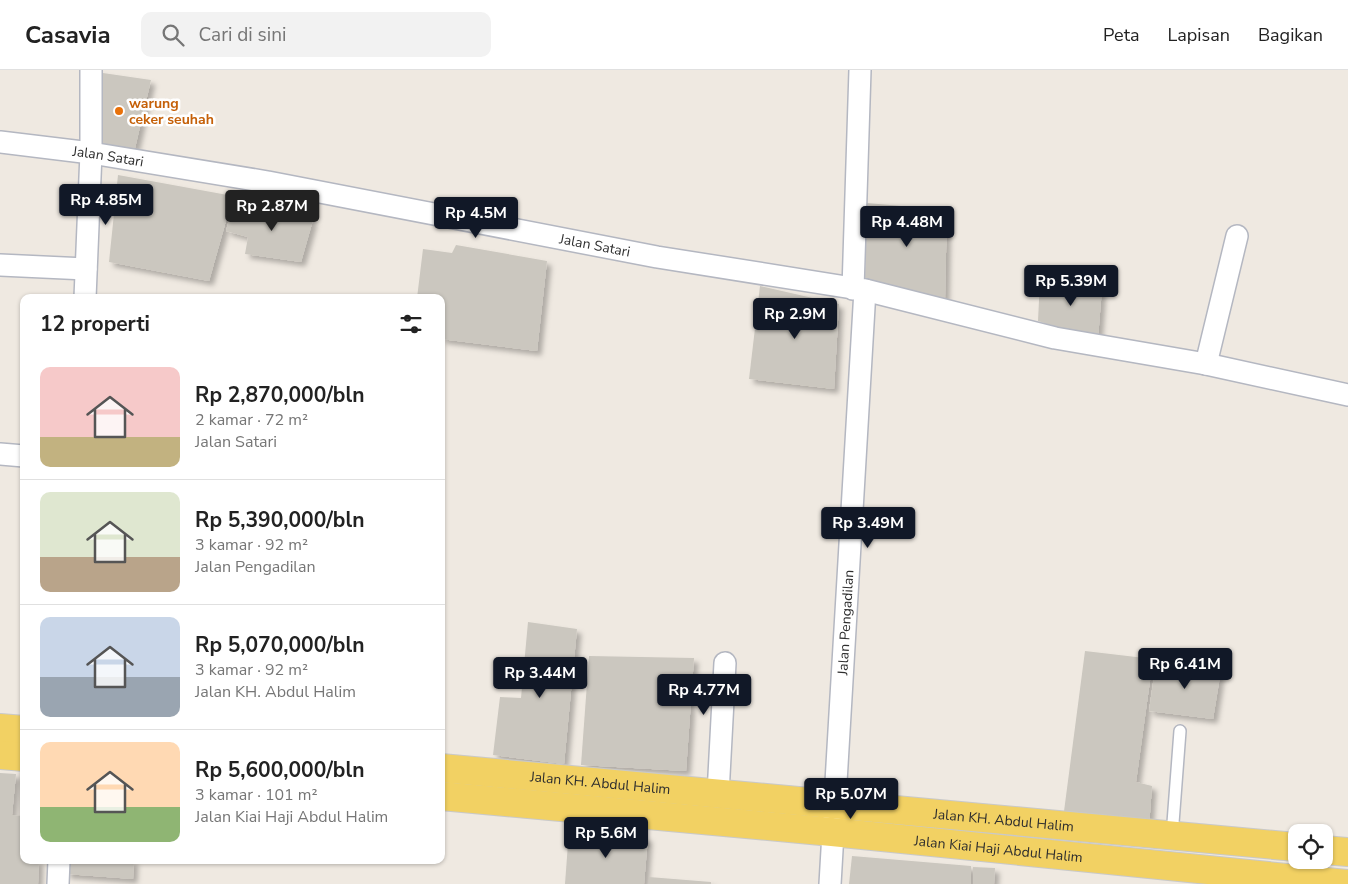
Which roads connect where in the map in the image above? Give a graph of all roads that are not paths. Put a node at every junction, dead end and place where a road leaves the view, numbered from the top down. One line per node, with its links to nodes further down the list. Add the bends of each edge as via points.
1 (91, 70): 4 (street)
2 (860, 70): 8 (street, Jalan Pengadilan)
3 (0, 142): 4 (street, Jalan Satari)
4 (91, 153): 7 (street); 8 (street, Jalan Satari, via 288,186 658,257)
5 (1237, 236): 10 (street)
6 (0, 265): 7 (street)
7 (86, 269): 9 (street)
8 (859, 290): 10 (street, Jalan Satari, via 1055,338); 23 (street, Jalan Pengadilan)
9 (85, 294)
10 (1206, 364): 11 (street, Jalan Satari)
11 (1348, 395)
12 (0, 454): 13 (street)
13 (20, 456)
14 (725, 663): 21 (street)
15 (0, 728): 16 (main road)
16 (20, 730)
17 (1180, 731): 25 (lane)
18 (0, 755): 19 (main road)
19 (20, 757)
20 (445, 768): 21 (main road, Jalan KH. Abdul Halim)
21 (718, 794): 23 (main road, Jalan KH. Abdul Halim)
22 (445, 796): 24 (main road, Jalan Kiai Haji Abdul Halim)
23 (834, 805): 24 (street, Jalan Pengadilan); 25 (main road, Jalan KH. Abdul Halim)
24 (832, 832): 31 (street, Jalan Pengadilan); 32 (main road, Jalan Kiai Haji Abdul Halim)
25 (1172, 836): 26 (main road, Jalan KH. Abdul Halim)
26 (1288, 846)
27 (1333, 851): 28 (main road)
28 (1348, 852)
29 (59, 864): 30 (street)
30 (58, 884)
31 (830, 884)
32 (1347, 884)

